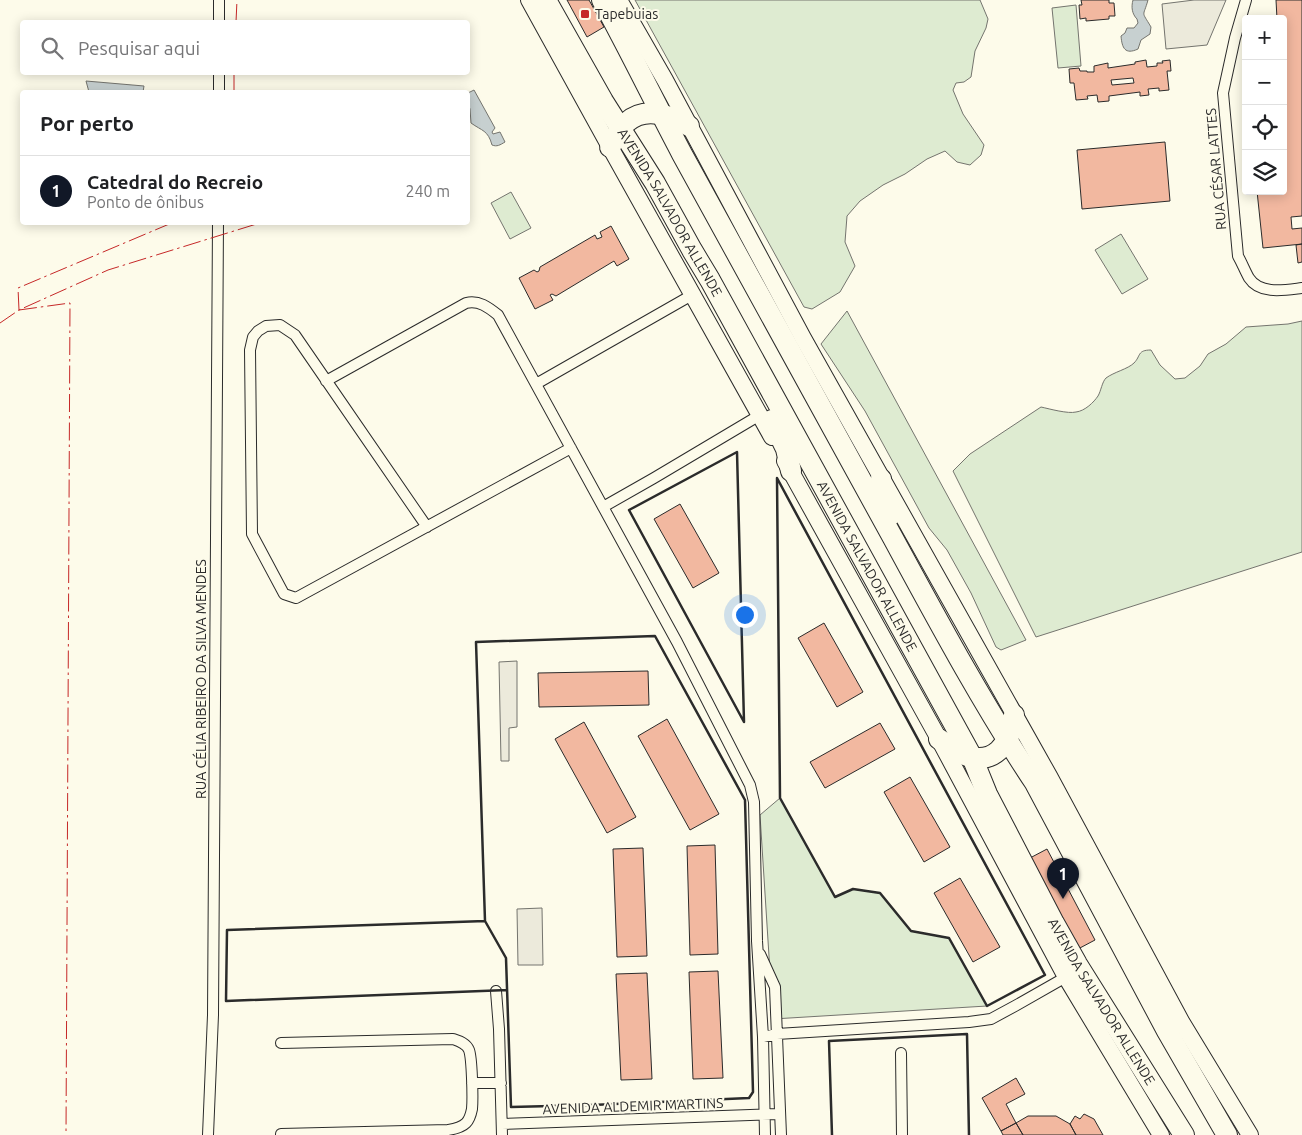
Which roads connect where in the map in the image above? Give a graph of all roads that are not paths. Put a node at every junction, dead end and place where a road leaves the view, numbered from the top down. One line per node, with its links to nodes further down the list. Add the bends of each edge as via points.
1 (220, 0): 7 (street)
2 (529, 0): 13 (main road, AVENIDA SALVADOR ALLENDE)
3 (546, 0): 12 (highway, AVENIDA SALVADOR ALLENDE)
4 (602, 0): 10 (highway)
5 (619, 0): 11 (main road)
6 (1246, 0): 16 (street, RUA CÉSAR LATTES, via 1223,93 1238,256 1250,280 1261,288 1274,291)
7 (219, 20)
8 (219, 75): 9 (street)
9 (219, 90)
10 (662, 115): 11 (highway); 12 (highway, via 640,114); 26 (highway)
11 (689, 126): 23 (main road)
12 (620, 130): 13 (highway); 15 (highway, AVENIDA SALVADOR ALLENDE, via 655,183)
13 (610, 147): 17 (main road, AVENIDA SALVADOR ALLENDE)
14 (218, 225): 44 (street, RUA CÉLIA RIBEIRO DA SILVA MENDES, via 214,1006)
15 (710, 280): 22 (highway, via 712,294 786,449); 30 (highway, AVENIDA SALVADOR ALLENDE)
16 (1302, 288)
17 (692, 295): 19 (street); 20 (main road, AVENIDA SALVADOR ALLENDE)
18 (326, 381): 19 (street, via 472,302 489,307 498,315); 25 (street); 25 (street, via 295,335 286,328 266,326 253,338 250,350 252,534 284,594 296,598)
19 (536, 384): 21 (street)
20 (760, 414): 22 (main road, AVENIDA SALVADOR ALLENDE); 24 (street)
21 (571, 448): 24 (street); 25 (street)
22 (791, 471): 28 (main road, AVENIDA SALVADOR ALLENDE)
23 (881, 479): 26 (highway, via 885,503 943,618); 27 (main road)
24 (603, 507): 31 (street, via 750,785 754,802)
25 (427, 527)
26 (947, 636): 29 (highway)
27 (1014, 715): 29 (highway); 52 (main road, via 1182,1022)
28 (939, 739): 30 (highway, via 961,754); 32 (main road, AVENIDA SALVADOR ALLENDE)
29 (1007, 740): 30 (highway, via 993,755); 51 (highway, via 1035,783 1167,1031)
30 (972, 757): 50 (highway, AVENIDA SALVADOR ALLENDE, via 993,806 1068,948)
31 (757, 941): 34 (street, via 775,987); 35 (street)
32 (1066, 977): 34 (street, via 991,1018); 49 (main road, AVENIDA SALVADOR ALLENDE)
33 (496, 991): 39 (street)
34 (777, 1034): 35 (street); 40 (street)
35 (763, 1037): 41 (street)
36 (281, 1043): 38 (street, via 453,1039 460,1041 470,1052)
37 (901, 1053): 48 (street)
38 (472, 1083): 39 (street); 43 (street, via 470,1117 459,1128)
39 (501, 1083): 42 (street)
40 (780, 1114): 41 (street, AVENIDA ALDEMIR MARTINS); 47 (street)
41 (764, 1115): 42 (street, AVENIDA ALDEMIR MARTINS); 46 (street)
42 (502, 1124): 45 (street)
43 (281, 1134)
44 (208, 1135)
45 (502, 1135)
46 (765, 1135)
47 (781, 1135)
48 (902, 1135)
49 (1161, 1135)
50 (1184, 1135)
51 (1227, 1135)
52 (1250, 1135)

